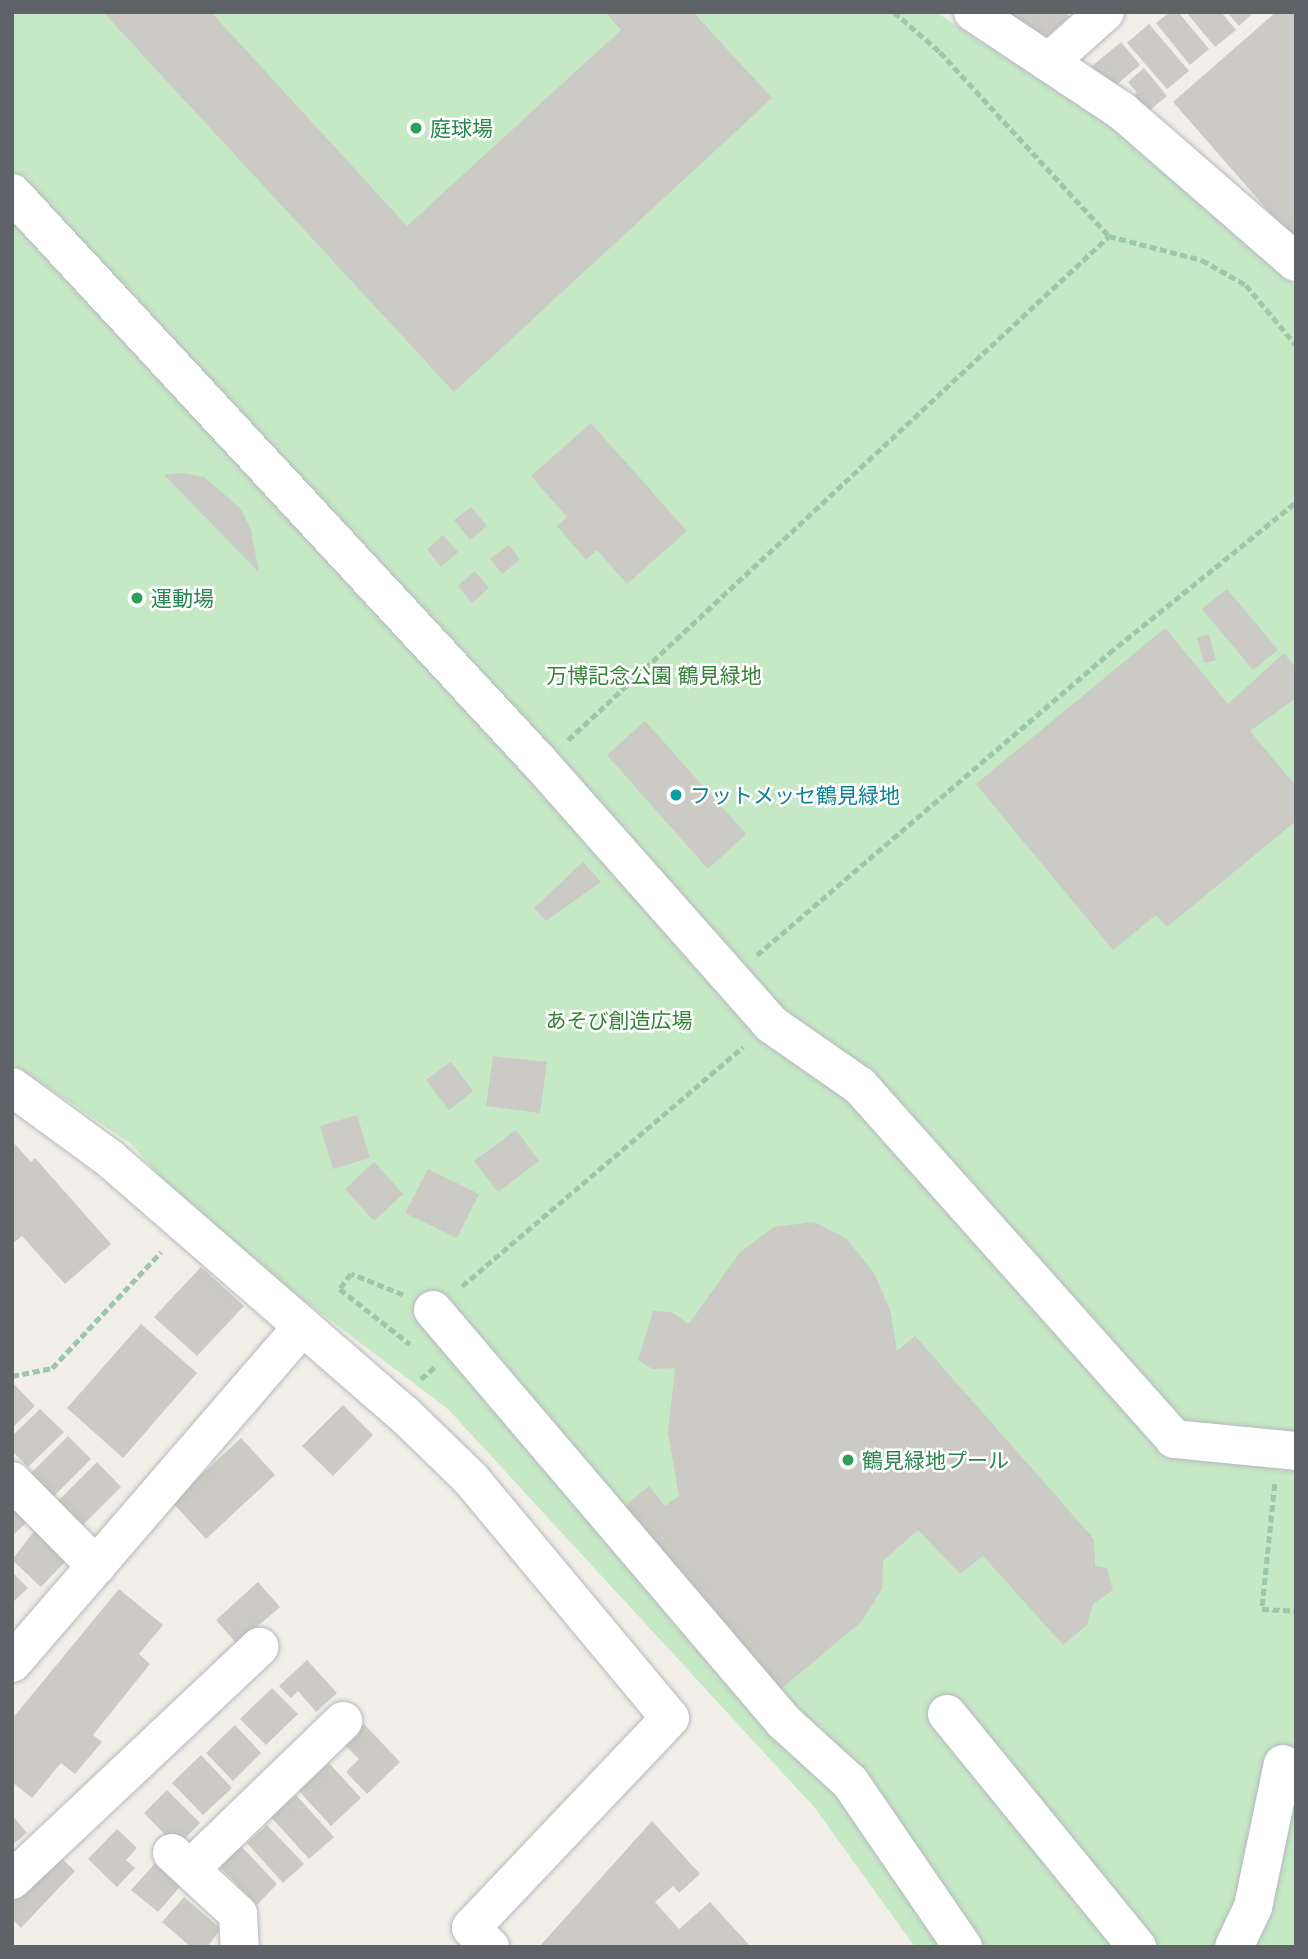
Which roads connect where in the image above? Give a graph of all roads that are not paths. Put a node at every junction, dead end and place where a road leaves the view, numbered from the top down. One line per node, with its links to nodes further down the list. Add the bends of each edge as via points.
1 (974, 12): 3 (street)
2 (1105, 12): 3 (street)
3 (1049, 62): 5 (street, via 1122,111)
4 (12, 194): 9 (street, via 542,765 771,1024 860,1086 1174,1438)
5 (1296, 262)
6 (12, 1087): 8 (street, via 109,1158)
7 (433, 1310): 20 (street, via 784,1722 850,1782)
8 (303, 1326): 11 (street); 19 (street, via 470,1478 670,1718 471,1928)
9 (1296, 1451)
10 (12, 1481): 11 (street)
11 (96, 1566): 13 (street)
12 (259, 1647): 17 (street)
13 (12, 1662)
14 (947, 1714): 21 (street)
15 (343, 1721): 18 (street, via 181,1861 238,1914)
16 (1283, 1764): 22 (street, via 1253,1908)
17 (12, 1880)
18 (240, 1947)
19 (489, 1947)
20 (963, 1947)
21 (1137, 1947)
22 (1234, 1947)

